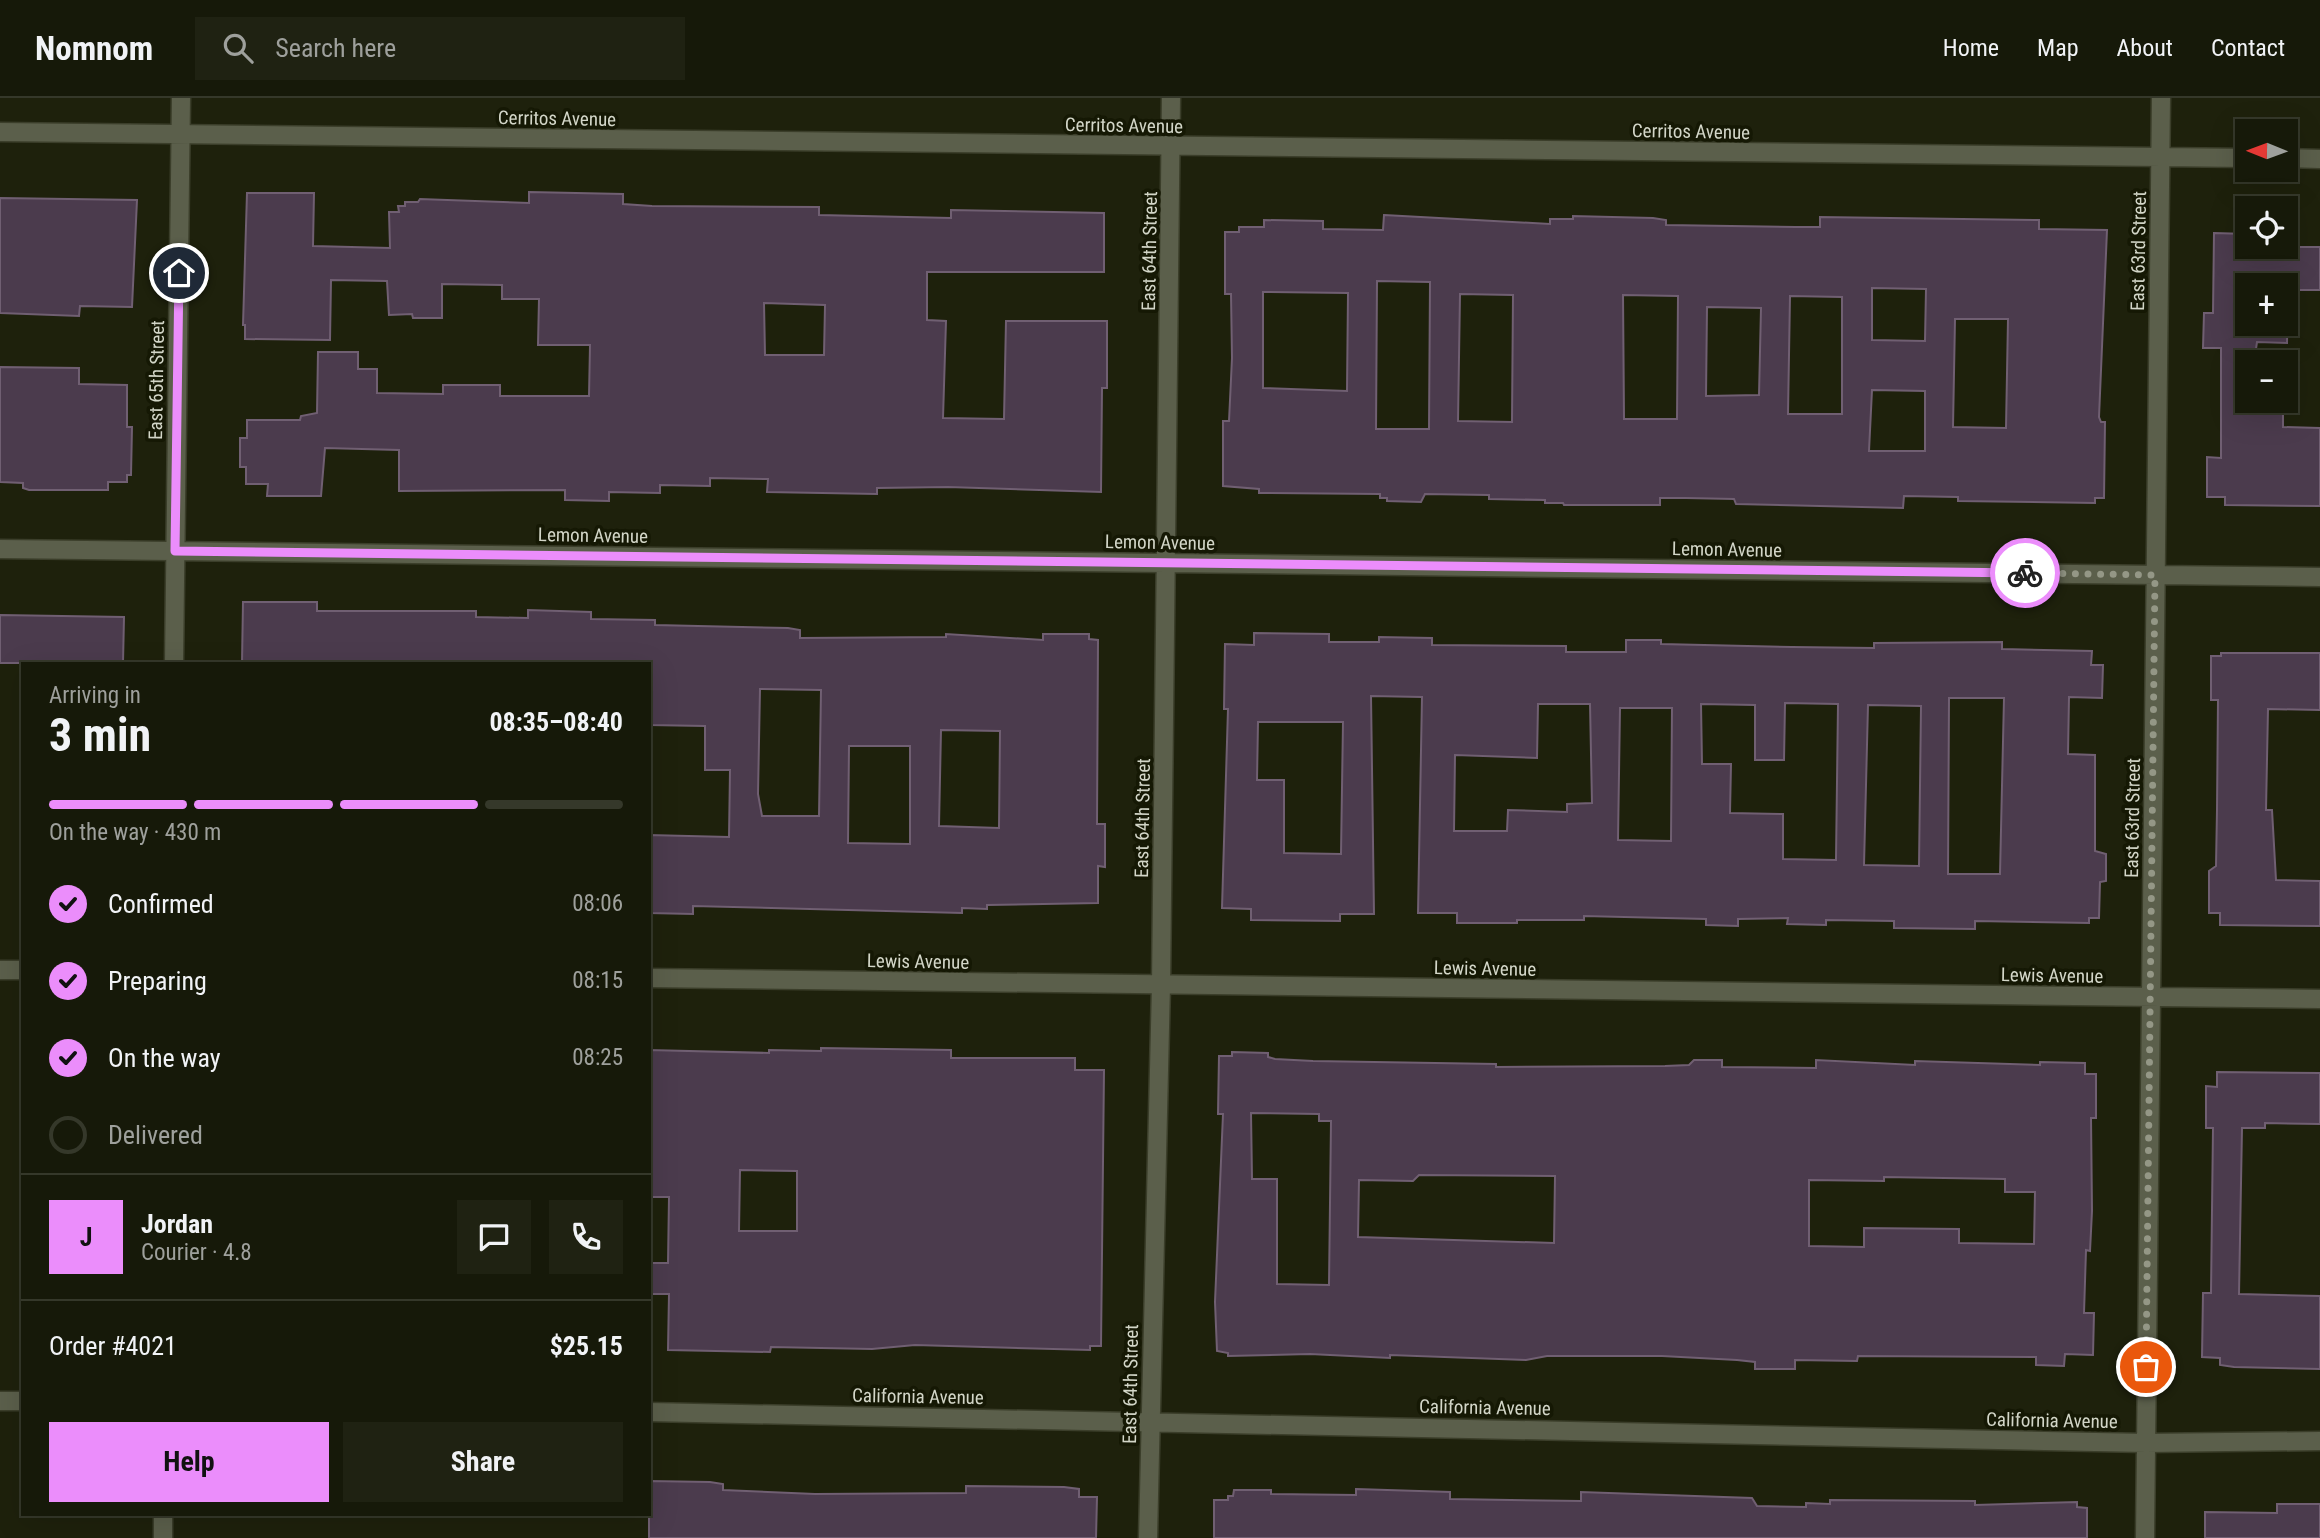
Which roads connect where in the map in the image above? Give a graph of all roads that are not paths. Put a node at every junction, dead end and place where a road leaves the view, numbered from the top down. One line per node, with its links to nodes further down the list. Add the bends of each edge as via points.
1 (181, 98): 5 (street, East 65th Street)
2 (1171, 98): 6 (street, East 64th Street)
3 (2161, 98): 7 (street, East 63rd Street)
4 (0, 131): 5 (street, Cerritos Avenue)
5 (180, 135): 6 (street, Cerritos Avenue); 12 (street, East 65th Street)
6 (1171, 146): 7 (street, Cerritos Avenue); 13 (street, East 64th Street)
7 (2160, 157): 8 (street, Cerritos Avenue); 14 (street, East 63rd Street)
8 (2235, 158)
9 (2298, 158): 10 (street)
10 (2320, 159)
11 (0, 549): 12 (street, Lemon Avenue)
12 (175, 551): 13 (street, Lemon Avenue); 16 (street, East 65th Street)
13 (1167, 563): 14 (street, Lemon Avenue); 20 (street, East 64th Street)
14 (2155, 575): 15 (street, Lemon Avenue); 21 (street, East 63rd Street)
15 (2320, 577)
16 (174, 662)
17 (0, 970): 18 (street)
18 (21, 970)
19 (651, 978): 20 (street, Lewis Avenue)
20 (1161, 985): 21 (street, Lewis Avenue); 26 (street, East 64th Street)
21 (2151, 997): 22 (street, Lewis Avenue); 28 (street, East 63rd Street)
22 (2320, 999)
23 (0, 1401): 24 (street)
24 (21, 1401)
25 (651, 1412): 26 (street, California Avenue)
26 (1151, 1421): 28 (street, California Avenue); 31 (street, East 64th Street)
27 (2320, 1441): 28 (street, California Avenue)
28 (2146, 1443): 32 (street, East 63rd Street)
29 (163, 1516): 30 (street)
30 (163, 1538)
31 (1148, 1538)
32 (2145, 1538)

